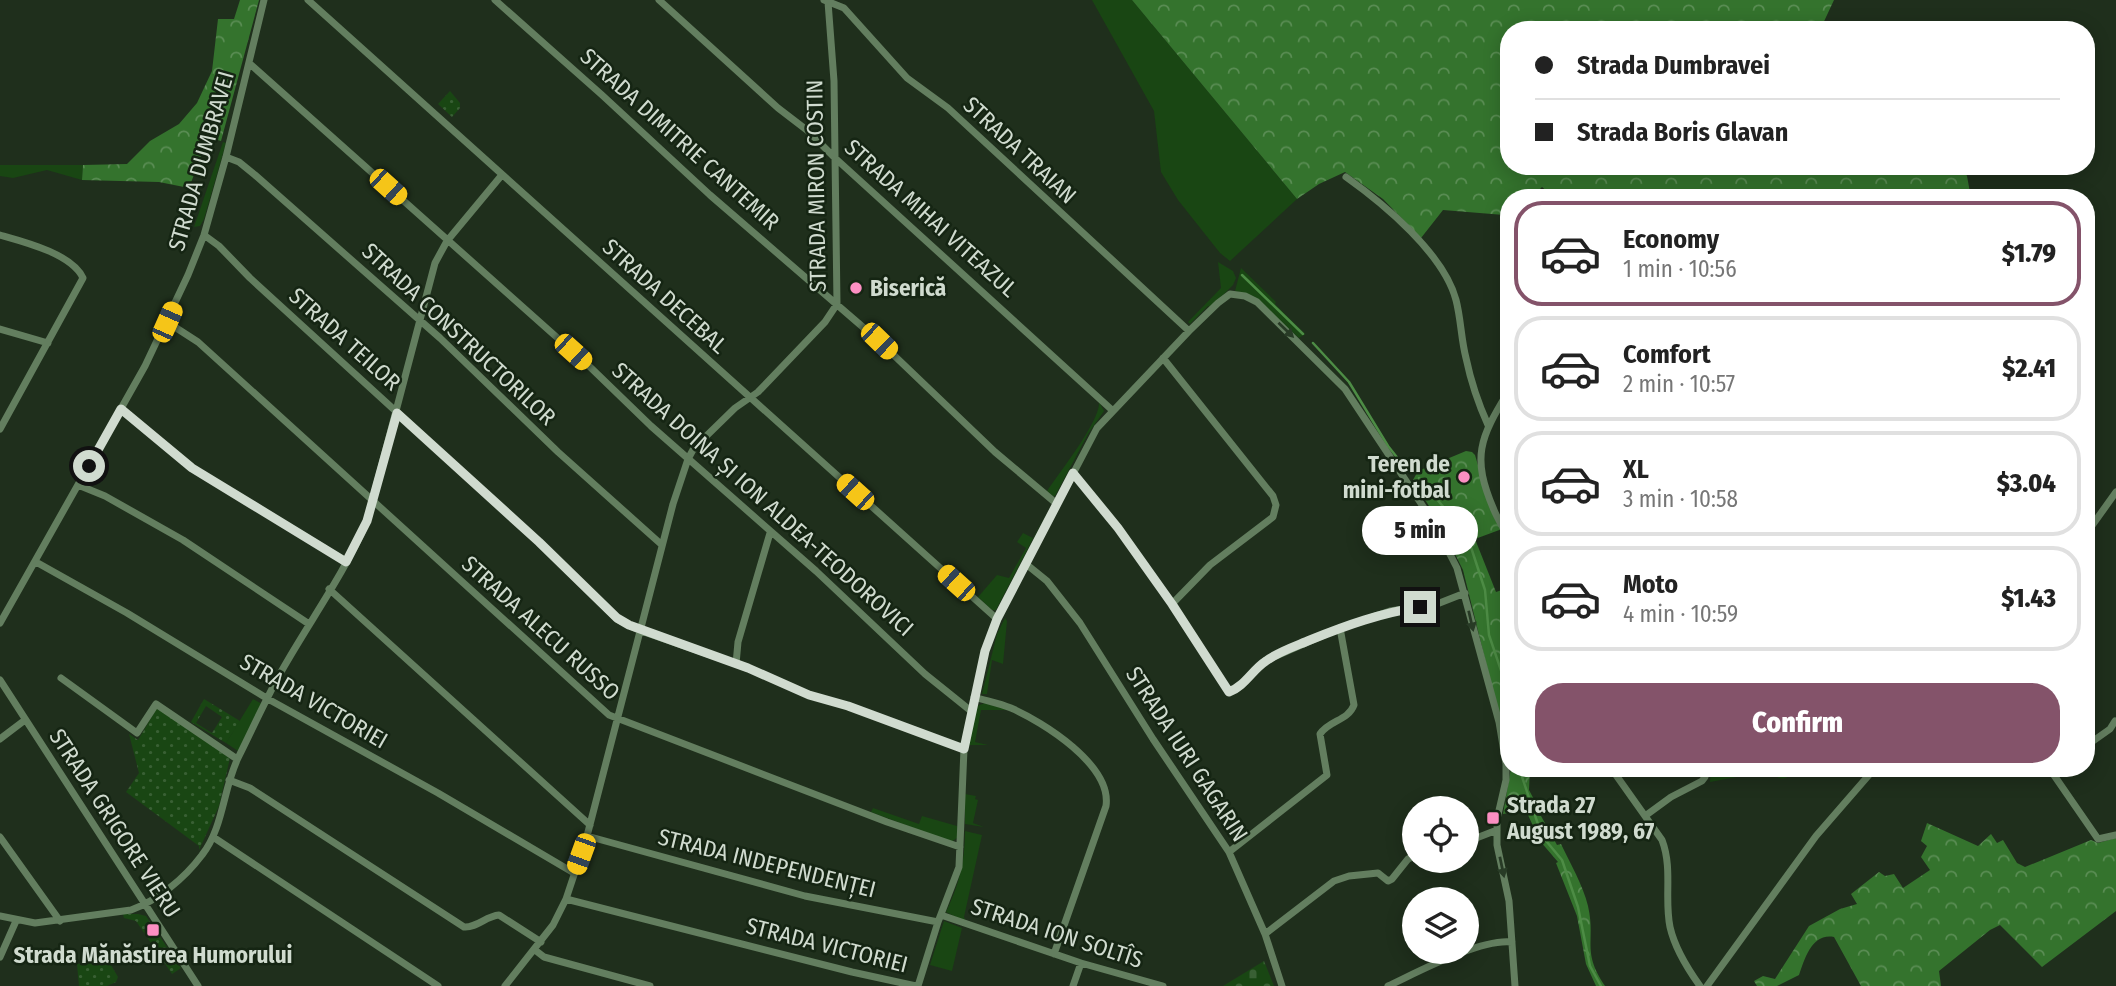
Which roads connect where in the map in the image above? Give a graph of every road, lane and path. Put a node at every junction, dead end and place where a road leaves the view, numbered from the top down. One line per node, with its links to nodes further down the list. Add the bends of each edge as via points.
1 (264, 0): 6 (street, STRADA DUMBRAVEI)
2 (308, 0): 9 (street, STRADA DECEBAL)
3 (495, 0): 14 (street, STRADA DIMITRIE CANTEMIR)
4 (659, 0): 8 (street, STRADA MIHAI VITEAZUL)
5 (826, 1): 8 (street, STRADA MIRON COSTIN); 18 (street, STRADA TRAIAN, via 844,8 907,78 948,108)
6 (249, 63): 7 (street, STRADA DUMBRAVEI); 13 (street, STRADA DOINA ȘI ION ALDEA-TEODOROVICI)
7 (226, 157): 12 (street, STRADA DUMBRAVEI); 16 (street, STRADA CONSTRUCTORILOR, via 256,175)
8 (835, 158): 14 (street, STRADA MIRON COSTIN); 24 (street, STRADA MIHAI VITEAZUL)
9 (501, 176): 13 (street); 21 (street, STRADA DECEBAL)
10 (1346, 177): 27 (street, via 1381,202 1448,278 1465,358)
11 (0, 235): 19 (street, via 66,261 83,278)
12 (204, 235): 15 (street, STRADA DUMBRAVEI); 25 (street, STRADA TEILOR)
13 (447, 241): 16 (street, via 435,263); 29 (street, STRADA DOINA ȘI ION ALDEA-TEODOROVICI)
14 (837, 304): 21 (street, STRADA MIRON COSTIN, via 825,322); 34 (street, STRADA DIMITRIE CANTEMIR, via 995,453)
15 (167, 322): 23 (street, STRADA DUMBRAVEI); 33 (street, STRADA ALECU RUSSO, via 198,342)
16 (420, 322): 25 (street); 38 (street, STRADA CONSTRUCTORILOR)
17 (0, 329): 19 (street)
18 (1189, 331): 20 (street); 43 (street, one-way to 43, via 1230,294 1256,302 1345,389 1434,523)
19 (48, 343): 26 (street)
20 (1163, 358): 24 (street); 44 (street, via 1273,496 1276,511 1210,565)
21 (749, 398): 29 (street, STRADA MIRON COSTIN, via 716,425); 45 (street, STRADA DECEBAL)
22 (1500, 406): 27 (street)
23 (121, 409): 31 (street, STRADA DUMBRAVEI); 40 (street, via 192,468)
24 (1112, 410): 30 (street)
25 (397, 413): 33 (street); 49 (street, STRADA TEILOR, via 617,618)
26 (3, 419): 28 (street)
27 (1488, 425): 36 (street, via 1481,460)
28 (0, 429)
29 (688, 459): 37 (street, STRADA DOINA ȘI ION ALDEA-TEODOROVICI); 38 (street, STRADA MIRON COSTIN)
30 (1073, 473): 34 (street); 44 (street)
31 (78, 485): 39 (street, STRADA DUMBRAVEI); 47 (street, via 183,540)
32 (2116, 492): 35 (street)
33 (373, 500): 40 (street, via 357,546); 57 (street, STRADA ALECU RUSSO, via 598,707)
34 (1057, 504): 41 (street)
35 (2095, 521)
36 (1500, 523)
37 (770, 533): 50 (street); 55 (street, STRADA DOINA ȘI ION ALDEA-TEODOROVICI)
38 (662, 545): 49 (street, STRADA MIRON COSTIN)
39 (36, 562): 46 (street, STRADA DUMBRAVEI); 54 (street, STRADA VICTORIEI)
40 (346, 562): 42 (street)
41 (1026, 564): 45 (street); 79 (street, STRADA IURI GAGARIN, via 1047,581 1080,623)
42 (329, 589): 47 (street); 71 (street)
43 (1465, 593): 48 (street); 59 (street, one-way to 59)
44 (1172, 604): 48 (street, via 1229,692 1265,661)
45 (997, 619): 53 (street)
46 (0, 623)
47 (309, 624): 54 (street)
48 (1339, 628): 79 (street, via 1354,705 1321,734 1327,775)
49 (641, 631): 50 (street, STRADA TEILOR); 57 (street, STRADA MIRON COSTIN)
50 (736, 664): 62 (street, STRADA TEILOR, via 809,695)
51 (61, 678): 63 (street, via 137,733 156,704)
52 (0, 680): 56 (street, STRADA GRIGORE VIERU)
53 (974, 697): 55 (street); 92 (street, via 1010,708 1060,736 1091,767 1105,792 1106,806)
54 (268, 699): 63 (street); 81 (street, STRADA VICTORIEI)
55 (971, 711): 62 (street)
56 (25, 720): 60 (street); 83 (street, STRADA GRIGORE VIERU)
57 (618, 720): 71 (street, STRADA MIRON COSTIN); 78 (street, STRADA ALECU RUSSO)
58 (2115, 721): 61 (street)
59 (1500, 728)
60 (0, 739)
61 (2095, 740)
62 (964, 749): 78 (street)
63 (237, 759): 69 (street)
64 (1506, 777): 72 (street, one-way to 72)
65 (1617, 777): 70 (street)
66 (1704, 777): 70 (street)
67 (1867, 777): 106 (street, via 1816,836)
68 (2055, 777): 73 (street, via 2098,839)
69 (229, 780): 76 (street); 89 (street, via 250,788 464,927 499,915)
70 (1645, 816): 105 (street, via 1667,854 1671,928 1683,962)
71 (590, 825): 74 (street, STRADA MIRON COSTIN)
72 (1497, 830): 77 (street); 90 (street, one-way to 90)
73 (2116, 835)
74 (587, 836): 81 (street, STRADA MIRON COSTIN); 85 (street, STRADA INDEPENDENȚEI, via 774,889)
75 (0, 837): 87 (street)
76 (212, 837): 83 (street, via 182,877); 96 (street)
77 (1479, 837)
78 (960, 847): 85 (street, via 957,878)
79 (1229, 852): 88 (street, STRADA IURI GAGARIN)
80 (1402, 867): 88 (street, via 1388,881 1378,873 1334,881)
81 (574, 873): 82 (street, STRADA MIRON COSTIN)
82 (566, 899): 89 (street, STRADA MIRON COSTIN); 99 (street, STRADA VICTORIEI)
83 (145, 905): 87 (street); 95 (street, STRADA GRIGORE VIERU)
84 (0, 916): 86 (street)
85 (939, 919): 92 (street, STRADA ION SOLTÎS); 99 (street)
86 (16, 921): 87 (street); 93 (street)
87 (60, 921)
88 (1265, 934): 102 (street, STRADA IURI GAGARIN)
89 (541, 942): 91 (street, STRADA MIRON COSTIN)
90 (1512, 942): 103 (street, via 1482,945); 104 (street)
91 (535, 950): 97 (street, STRADA MIRON COSTIN); 98 (street, via 544,957)
92 (1054, 954): 94 (street, STRADA ION SOLTÎS)
93 (0, 957)
94 (1081, 963): 100 (street); 101 (street, STRADA ION SOLTÎS)
95 (198, 986)
96 (438, 986)
97 (505, 986)
98 (650, 986)
99 (917, 986)
100 (1073, 986)
101 (1163, 986)
102 (1283, 986)
103 (1388, 986)
104 (1515, 986)
105 (1700, 986)
106 (1707, 986)

